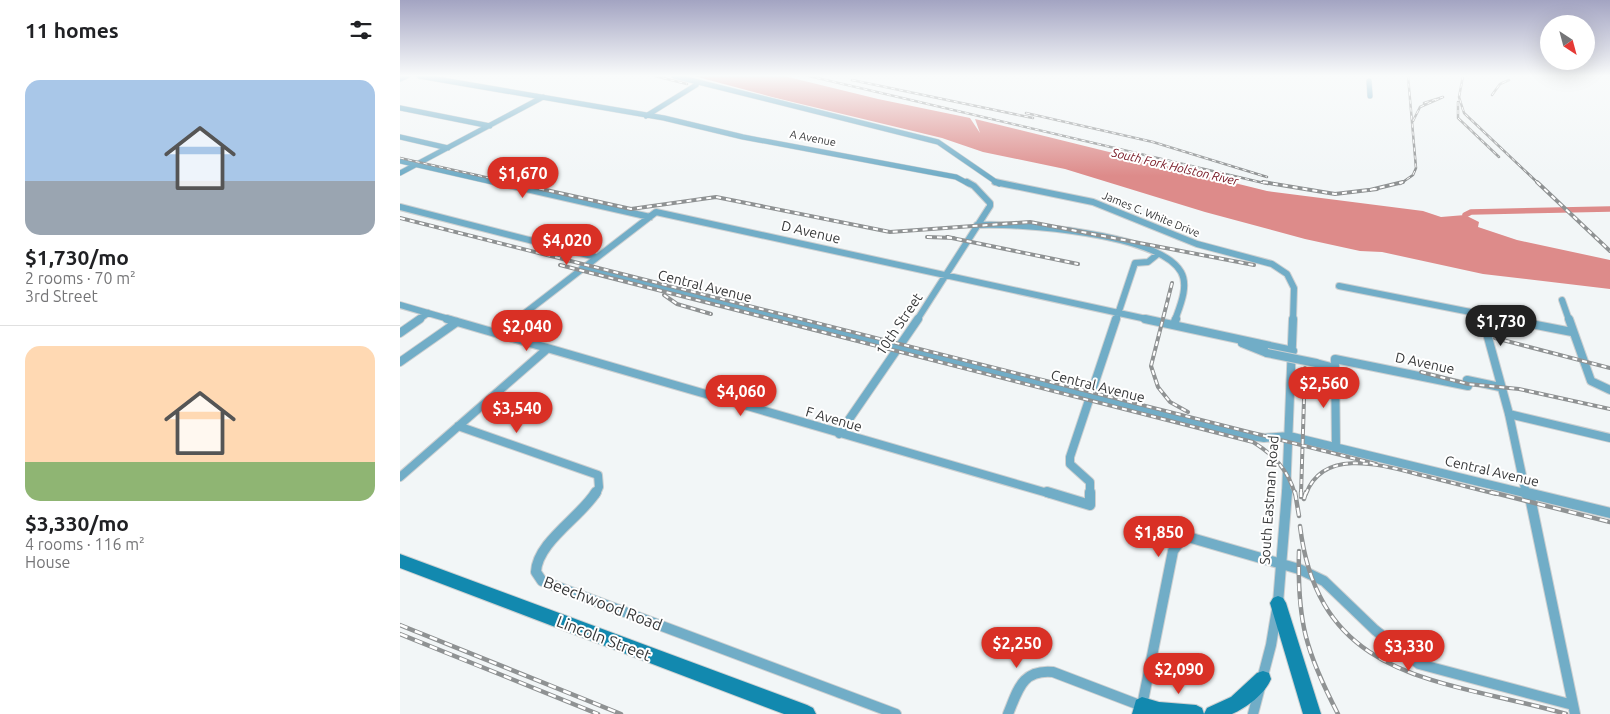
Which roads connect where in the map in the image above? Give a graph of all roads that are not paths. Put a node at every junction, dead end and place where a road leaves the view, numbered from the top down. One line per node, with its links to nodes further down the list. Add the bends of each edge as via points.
1 (407, 109): 7 (street)
2 (522, 109): 7 (street)
3 (608, 109): 6 (street, A Avenue)
4 (657, 109): 6 (street)
5 (802, 109): 19 (street, James C. White Drive, via 938,142 1000,184 1092,202 1173,236 1262,260)
6 (646, 116): 15 (street, A Avenue, via 963,178 992,207)
7 (490, 126): 9 (street)
8 (400, 137): 9 (street)
9 (448, 148): 11 (street)
10 (400, 160): 11 (street, D Avenue)
11 (417, 164): 12 (street); 14 (street, D Avenue)
12 (400, 173)
13 (400, 207): 17 (street)
14 (650, 217): 17 (street); 20 (street, D Avenue, via 656,212)
15 (977, 226): 16 (street, via 1034,225 1107,238); 20 (street, 10th Street)
16 (1158, 254): 24 (street, via 1148,262 1135,263); 28 (street, via 1176,264 1183,279 1184,290)
17 (596, 257): 18 (street)
18 (582, 268): 31 (street); 33 (street, Central Avenue)
19 (1280, 268): 35 (street, South Eastman Road, via 1292,280 1294,288)
20 (947, 275): 24 (street, D Avenue); 33 (street, 10th Street)
21 (1339, 286): 26 (street)
22 (1562, 300): 29 (street)
23 (400, 305): 25 (street, F Avenue)
24 (1119, 312): 28 (street, D Avenue); 40 (street)
25 (428, 313): 27 (street, F Avenue); 30 (street)
26 (1480, 313): 29 (street); 38 (street)
27 (457, 322): 31 (street, F Avenue); 36 (street)
28 (1174, 324): 32 (street, D Avenue)
29 (1572, 332): 39 (street, via 1591,381)
30 (400, 333)
31 (498, 334): 34 (street, F Avenue)
32 (1219, 334): 35 (street, D Avenue); 37 (street, D Avenue, bridge, via 1267,353)
33 (898, 348): 40 (street, Central Avenue); 43 (street, 10th Street)
34 (547, 349): 42 (street); 43 (street, F Avenue)
35 (1293, 351): 44 (street, South Eastman Road)
36 (400, 362)
37 (1335, 368): 38 (street, D Avenue, via 1335,359 1468,386 1467,380); 46 (street)
38 (1500, 387): 41 (street)
39 (1610, 390)
40 (1091, 398): 43 (street, F Avenue, via 1070,464 1090,482 1090,505); 44 (street, Central Avenue, via 1254,438)
41 (1509, 414): 45 (street); 48 (street)
42 (458, 426): 47 (street); 57 (street, Beechwood Road, via 598,475 599,487 595,494 543,552 536,569 542,581)
43 (839, 434)
44 (1289, 436): 46 (street, Central Avenue); 51 (street, South Eastman Road)
45 (1610, 438)
46 (1336, 449): 48 (street, Central Avenue)
47 (400, 477)
48 (1525, 492): 49 (street, Central Avenue); 54 (street, via 1531,502)
49 (1610, 512)
50 (400, 561): 56 (main road, Lincoln Street)
51 (1280, 563): 52 (street, South Eastman Road); 54 (street, via 1324,581 1375,630 1420,664); 55 (street, via 1194,538 1181,540 1173,550)
52 (1278, 603): 53 (street, South Eastman Road); 62 (main road)
53 (1263, 679): 60 (main road, via 1237,703); 61 (street, South Eastman Road)
54 (1574, 709)
55 (1152, 711): 58 (street, via 1057,674 1041,671 1020,682); 59 (main road)
56 (807, 714)
57 (896, 714)
58 (1008, 714)
59 (1196, 714)
60 (1212, 714)
61 (1253, 714)
62 (1312, 714)

